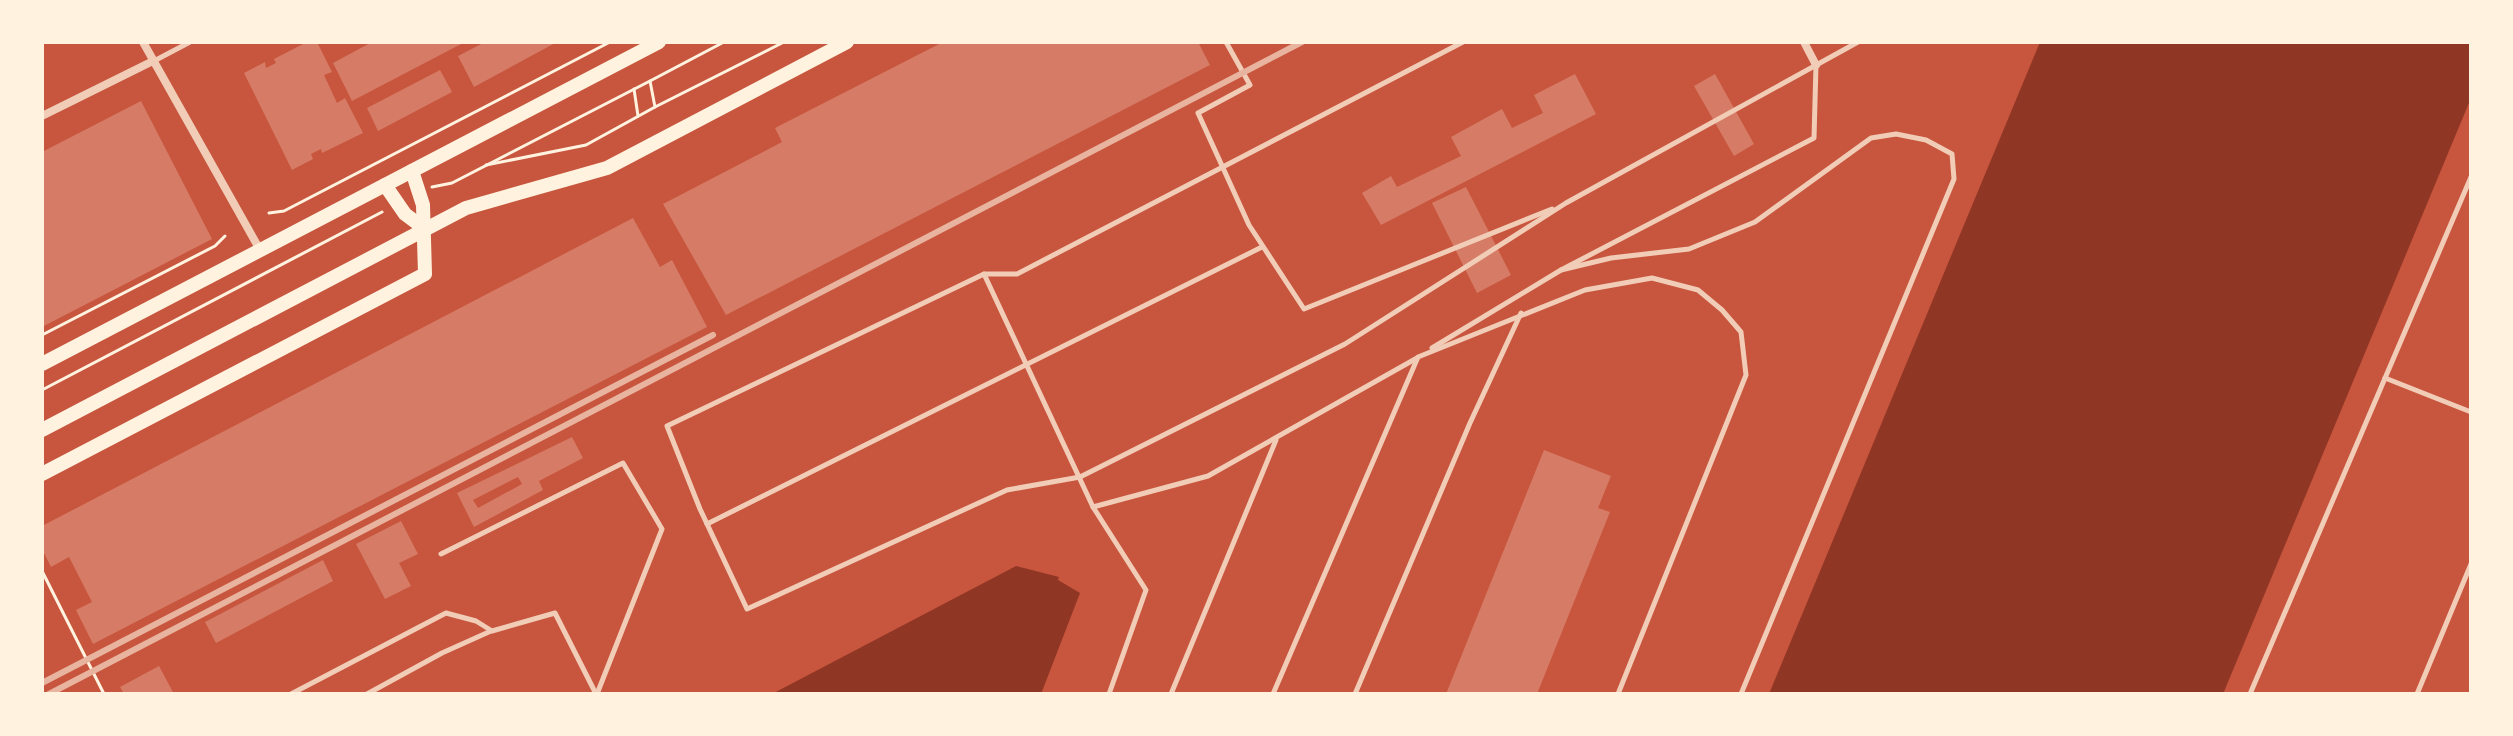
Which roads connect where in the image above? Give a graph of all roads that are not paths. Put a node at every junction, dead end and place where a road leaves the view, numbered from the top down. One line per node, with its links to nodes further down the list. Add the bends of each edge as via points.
1 (143, 42): 9 (street)
2 (190, 42): 9 (lane)
3 (659, 42): 13 (main road)
4 (847, 42): 17 (main road, via 607,168 490,200)
5 (1226, 42): 12 (lane, via 1250,85 1198,113)
6 (1463, 42): 12 (lane)
7 (1804, 42): 10 (street)
8 (1858, 42): 10 (lane)
9 (153, 61): 11 (street); 19 (street)
10 (1816, 65): 16 (lane); 20 (lane, via 1814,138)
11 (42, 116)
12 (1223, 166): 18 (lane); 21 (lane, via 1017,274)
13 (412, 171): 15 (main road); 17 (main road)
14 (2471, 177): 26 (lane)
15 (385, 185): 17 (main road); 19 (main road)
16 (1566, 203): 18 (lane, via 1304,309); 31 (lane, via 1345,344)
17 (425, 229): 28 (main road); 30 (main road, via 425,274)
18 (1262, 247): 25 (lane)
19 (260, 250): 24 (main road)
20 (1561, 270): 23 (lane); 45 (lane, via 1689,249 1755,222 1871,138 1896,134 1926,140 1952,154 1954,179)
21 (984, 274): 25 (lane); 33 (lane, via 667,426)
22 (1521, 313): 23 (lane); 43 (lane); 44 (lane, via 1585,290 1652,278 1698,290 1741,332 1746,375)
23 (1418, 357): 29 (lane); 42 (lane)
24 (42, 364)
25 (1027, 365): 31 (lane); 33 (lane)
26 (2385, 378): 27 (lane); 46 (lane)
27 (2471, 412)
28 (42, 430)
29 (1276, 439): 32 (lane, via 1208,476); 41 (lane)
30 (42, 474)
31 (1080, 477): 32 (lane); 33 (lane, via 1007,490 747,609)
32 (1093, 507): 40 (lane, via 1146,590)
33 (707, 524)
34 (441, 554): 39 (lane, via 623,463 662,529)
35 (2471, 564): 47 (lane)
36 (492, 631): 37 (lane, via 446,613); 38 (lane); 39 (lane, via 555,613)
37 (291, 694)
38 (367, 694)
39 (596, 694)
40 (1109, 694)
41 (1171, 694)
42 (1273, 694)
43 (1355, 694)
44 (1618, 694)
45 (1741, 694)
46 (2250, 694)
47 (2417, 694)

